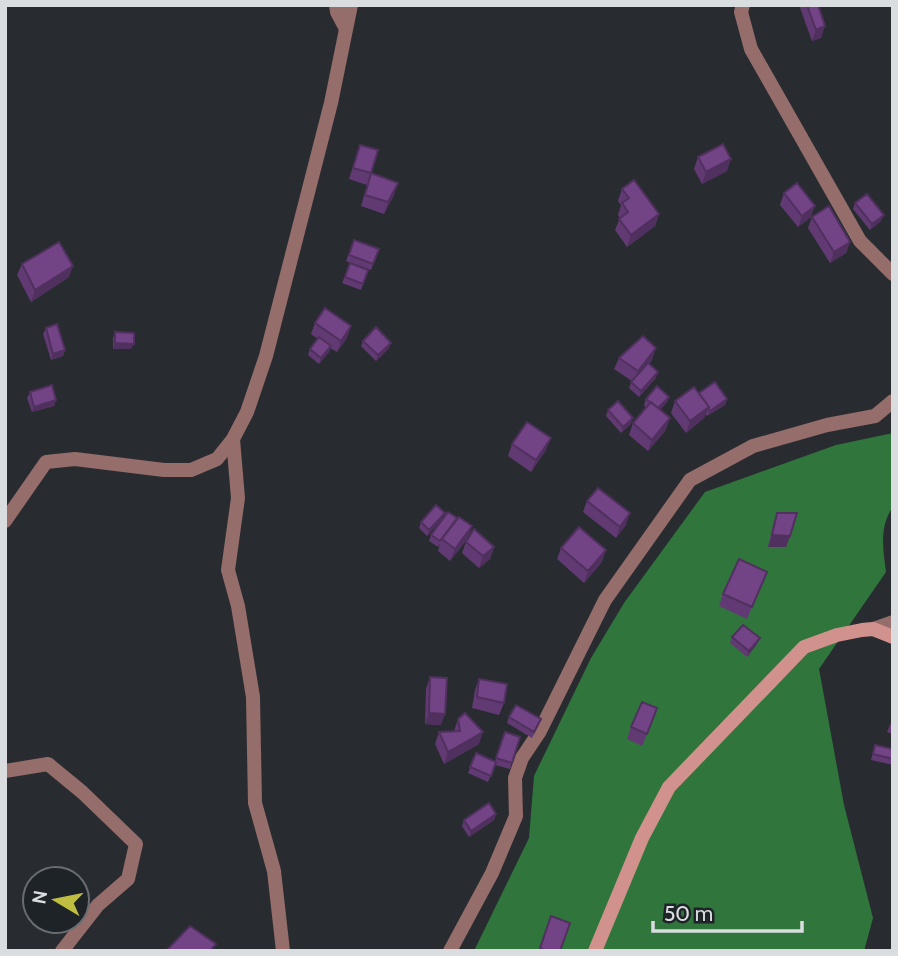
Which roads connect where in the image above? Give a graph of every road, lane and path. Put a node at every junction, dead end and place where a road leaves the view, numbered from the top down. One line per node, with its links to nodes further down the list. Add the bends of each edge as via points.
1 (336, 5): 4 (street)
2 (351, 5): 4 (street)
3 (743, 5): 5 (street, via 751,49 860,241)
4 (346, 29): 7 (street, via 266,356)
5 (893, 274)
6 (893, 401): 15 (street, via 875,416 753,446 690,480 605,600 540,732 522,758 515,778 516,816)
7 (233, 439): 8 (street, via 217,459 191,470 75,459 46,462); 14 (street, via 238,498 228,570 239,606 253,697 256,803 274,871)
8 (5, 521)
9 (893, 622): 10 (street)
10 (873, 629): 11 (main road); 16 (main road, via 837,635 804,648 669,787 642,838)
11 (893, 637)
12 (5, 771): 13 (street, via 48,764 136,844 128,879 98,905)
13 (62, 951)
14 (283, 951)
15 (450, 951)
16 (595, 951)

